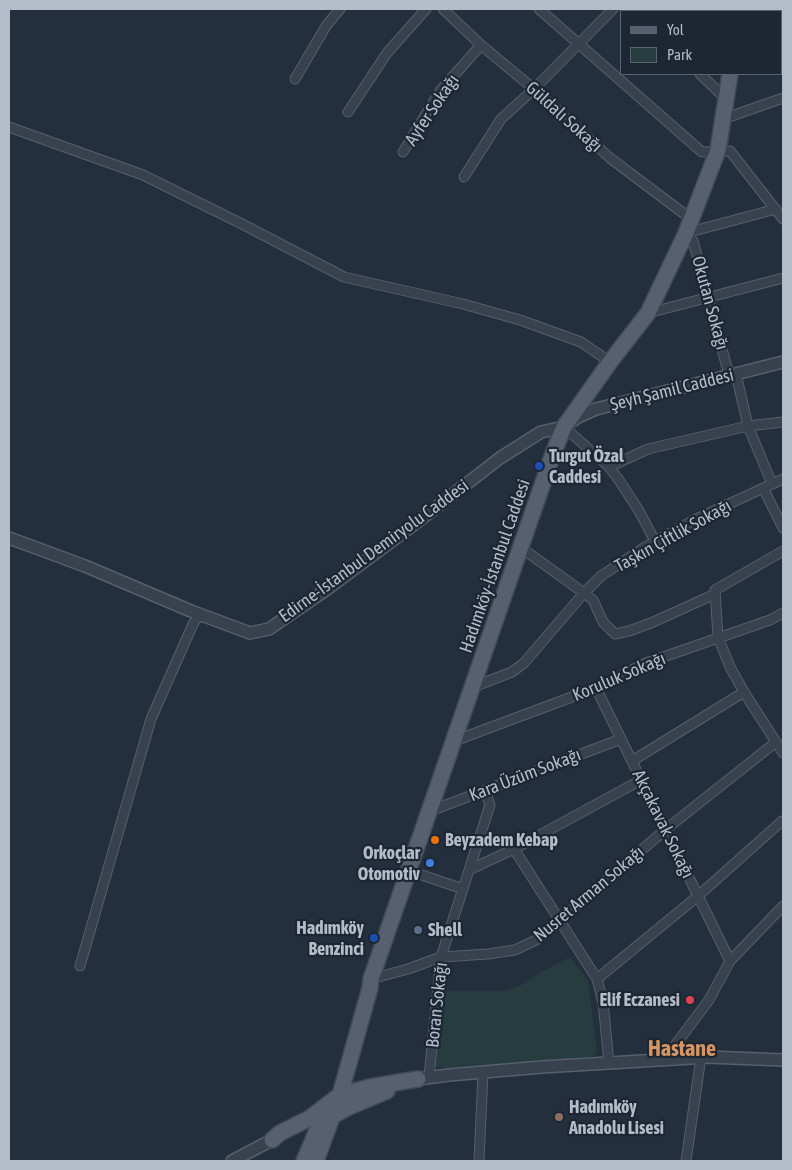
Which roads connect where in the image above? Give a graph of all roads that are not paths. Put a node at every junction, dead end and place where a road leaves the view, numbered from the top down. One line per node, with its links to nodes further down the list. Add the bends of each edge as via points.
1 (340, 9): 10 (street, via 326,26)
2 (426, 9): 14 (street, via 387,54)
3 (443, 9): 7 (street, Güldalı Sokağı)
4 (539, 9): 6 (street)
5 (612, 9): 6 (street)
6 (578, 44): 11 (street); 17 (street, via 702,152)
7 (481, 45): 11 (street, Güldalı Sokağı); 18 (street, Ayfer Sokağı, via 440,91)
8 (701, 75): 12 (street)
9 (730, 75): 12 (main road, Hadımköy-İstanbul Caddesi)
10 (295, 79)
11 (534, 89): 19 (street, via 501,119); 22 (street, Güldalı Sokağı)
12 (726, 98): 15 (main road, Hadımköy-İstanbul Caddesi)
13 (783, 98): 15 (street)
14 (348, 112)
15 (723, 119): 17 (main road, Hadımköy-İstanbul Caddesi)
16 (9, 127): 26 (street, via 142,175 344,277 520,320 581,342)
17 (718, 150): 20 (street, via 734,154); 22 (main road, Hadımköy-İstanbul Caddesi)
18 (403, 152)
19 (464, 177)
20 (776, 209): 21 (street); 22 (street)
21 (783, 218)
22 (688, 226): 24 (street, Okutan Sokağı); 25 (main road, Hadımköy-İstanbul Caddesi)
23 (783, 278): 24 (street)
24 (709, 297): 25 (street); 28 (street, Okutan Sokağı)
25 (648, 313): 26 (main road, Hadımköy-İstanbul Caddesi)
26 (610, 362): 31 (main road, Hadımköy-İstanbul Caddesi)
27 (783, 362): 28 (street, Şeyh Şamil Caddesi)
28 (732, 375): 30 (street, Okutan Sokağı); 31 (street, Şeyh Şamil Caddesi, via 596,409)
29 (783, 422): 30 (street)
30 (748, 426): 32 (street, via 648,449); 34 (street, Okutan Sokağı)
31 (564, 427): 32 (street); 39 (main road, Hadımköy-İstanbul Caddesi); 44 (street, Edirne-İstanbul Demiryolu Caddesi, via 541,432 500,458 326,590 269,629 250,632)
32 (609, 468): 38 (street)
33 (783, 479): 34 (street, Taşkın Çiftlik Sokağı)
34 (772, 484): 35 (street, Taşkın Çiftlik Sokağı)
35 (763, 488): 36 (street); 38 (street, Taşkın Çiftlik Sokağı)
36 (783, 528)
37 (9, 538): 44 (street, Edirne-İstanbul Demiryolu Caddesi)
38 (655, 541): 41 (street, Taşkın Çiftlik Sokağı, via 601,576)
39 (520, 547): 41 (street); 46 (main road, Hadımköy-İstanbul Caddesi)
40 (783, 551): 42 (street, via 715,590)
41 (584, 593): 42 (street, via 593,600 603,622 615,634 645,625); 46 (street, Taşkın Çiftlik Sokağı, via 512,672)
42 (715, 594): 45 (street)
43 (783, 613): 45 (street, Koruluk Sokağı)
44 (200, 614): 68 (street, via 151,719)
45 (718, 636): 47 (street, Koruluk Sokağı, via 646,663); 48 (street)
46 (473, 687): 50 (main road, Hadımköy-İstanbul Caddesi)
47 (596, 688): 49 (street, Akçakavak Sokağı); 50 (street, Koruluk Sokağı)
48 (744, 692): 51 (street); 53 (street)
49 (621, 739): 53 (street, Akçakavak Sokağı); 55 (street, Kara Üzüm Sokağı)
50 (454, 741): 56 (main road, Hadımköy-İstanbul Caddesi)
51 (776, 742): 52 (street); 58 (street, Nusret Arman Sokağı)
52 (783, 752)
53 (632, 761): 54 (street, Akçakavak Sokağı)
54 (641, 780): 58 (street, Akçakavak Sokağı); 59 (street)
55 (485, 790): 56 (street, Kara Üzüm Sokağı); 60 (street, Boran Sokağı, via 490,806)
56 (430, 811): 61 (main road, Hadımköy-İstanbul Caddesi)
57 (782, 820): 63 (street)
58 (666, 830): 63 (street, Akçakavak Sokağı); 65 (street, Nusret Arman Sokağı)
59 (514, 849): 60 (street); 65 (street)
60 (469, 870): 62 (street, Boran Sokağı)
61 (410, 871): 62 (street); 69 (main road, Hadımköy-İstanbul Caddesi)
62 (463, 889): 66 (street, Boran Sokağı)
63 (698, 896): 67 (street, Akçakavak Sokağı); 70 (street)
64 (783, 906): 67 (street)
65 (559, 920): 66 (street, Nusret Arman Sokağı, via 536,940 515,950); 70 (street)
66 (440, 957): 69 (street, Nusret Arman Sokağı); 76 (street, Boran Sokağı)
67 (730, 961): 72 (street, via 710,1000)
68 (80, 966)
69 (372, 979): 77 (main road, Hadımköy-İstanbul Caddesi); 78 (main road, Hadımköy-İstanbul Caddesi, via 352,1020)
70 (597, 979): 74 (street, via 603,1002)
71 (701, 1058): 72 (street); 73 (street); 84 (street)
72 (664, 1060): 74 (street)
73 (783, 1060)
74 (609, 1063): 75 (street)
75 (484, 1072): 76 (street); 83 (street)
76 (423, 1078): 77 (main road); 78 (main road)
77 (340, 1095): 78 (main road, Hadımköy-İstanbul Caddesi)
78 (327, 1114): 79 (main road, via 305,1130); 81 (main road, Hadımköy-İstanbul Caddesi); 82 (main road, Hadımköy-İstanbul Caddesi)
79 (272, 1140): 80 (street)
80 (232, 1161)
81 (304, 1161)
82 (316, 1161)
83 (479, 1161)
84 (686, 1161)

